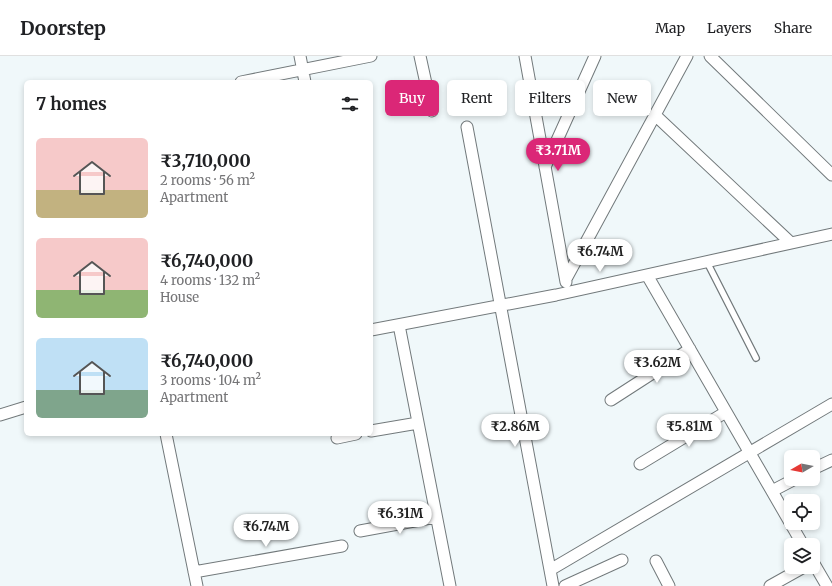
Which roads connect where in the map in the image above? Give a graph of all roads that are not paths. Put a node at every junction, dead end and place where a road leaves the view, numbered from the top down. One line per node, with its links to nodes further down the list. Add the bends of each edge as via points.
1 (300, 56): 8 (street)
2 (371, 56): 8 (street)
3 (420, 56): 11 (street)
4 (525, 56): 14 (street)
5 (595, 56): 14 (street)
6 (687, 56): 12 (street)
7 (710, 56): 15 (street)
8 (302, 70): 9 (street); 10 (street)
9 (251, 80)
10 (304, 80)
11 (425, 80)
12 (655, 115): 17 (street); 20 (street)
13 (467, 127): 22 (street)
14 (545, 167): 20 (street)
15 (832, 175)
16 (832, 234): 17 (street)
17 (791, 243): 18 (street)
18 (707, 262): 19 (street); 26 (lane)
19 (647, 275): 21 (street); 25 (street)
20 (566, 279): 21 (street)
21 (568, 292): 22 (street)
22 (500, 306): 23 (street); 49 (street)
23 (399, 325): 24 (street); 32 (street)
24 (373, 330)
25 (690, 349): 27 (street); 30 (street)
26 (756, 358)
27 (611, 400)
28 (832, 404): 37 (street)
29 (24, 408): 31 (street)
30 (726, 412): 37 (street); 39 (street)
31 (0, 414)
32 (418, 423): 33 (street); 43 (street)
33 (373, 431)
34 (166, 436): 50 (street)
35 (346, 436): 36 (street)
36 (337, 438)
37 (750, 453): 42 (street); 49 (street)
38 (832, 460): 40 (street)
39 (640, 464)
40 (820, 466)
41 (784, 484): 42 (street)
42 (772, 491): 45 (street)
43 (436, 517): 44 (street); 54 (street)
44 (360, 531)
45 (799, 538)
46 (342, 546): 50 (street)
47 (622, 560): 56 (street)
48 (656, 561): 57 (street)
49 (550, 570): 55 (street)
50 (194, 572): 53 (street)
51 (791, 574): 58 (street)
52 (820, 574): 59 (street)
53 (197, 586)
54 (450, 586)
55 (553, 586)
56 (565, 586)
57 (669, 586)
58 (770, 586)
59 (827, 586)

